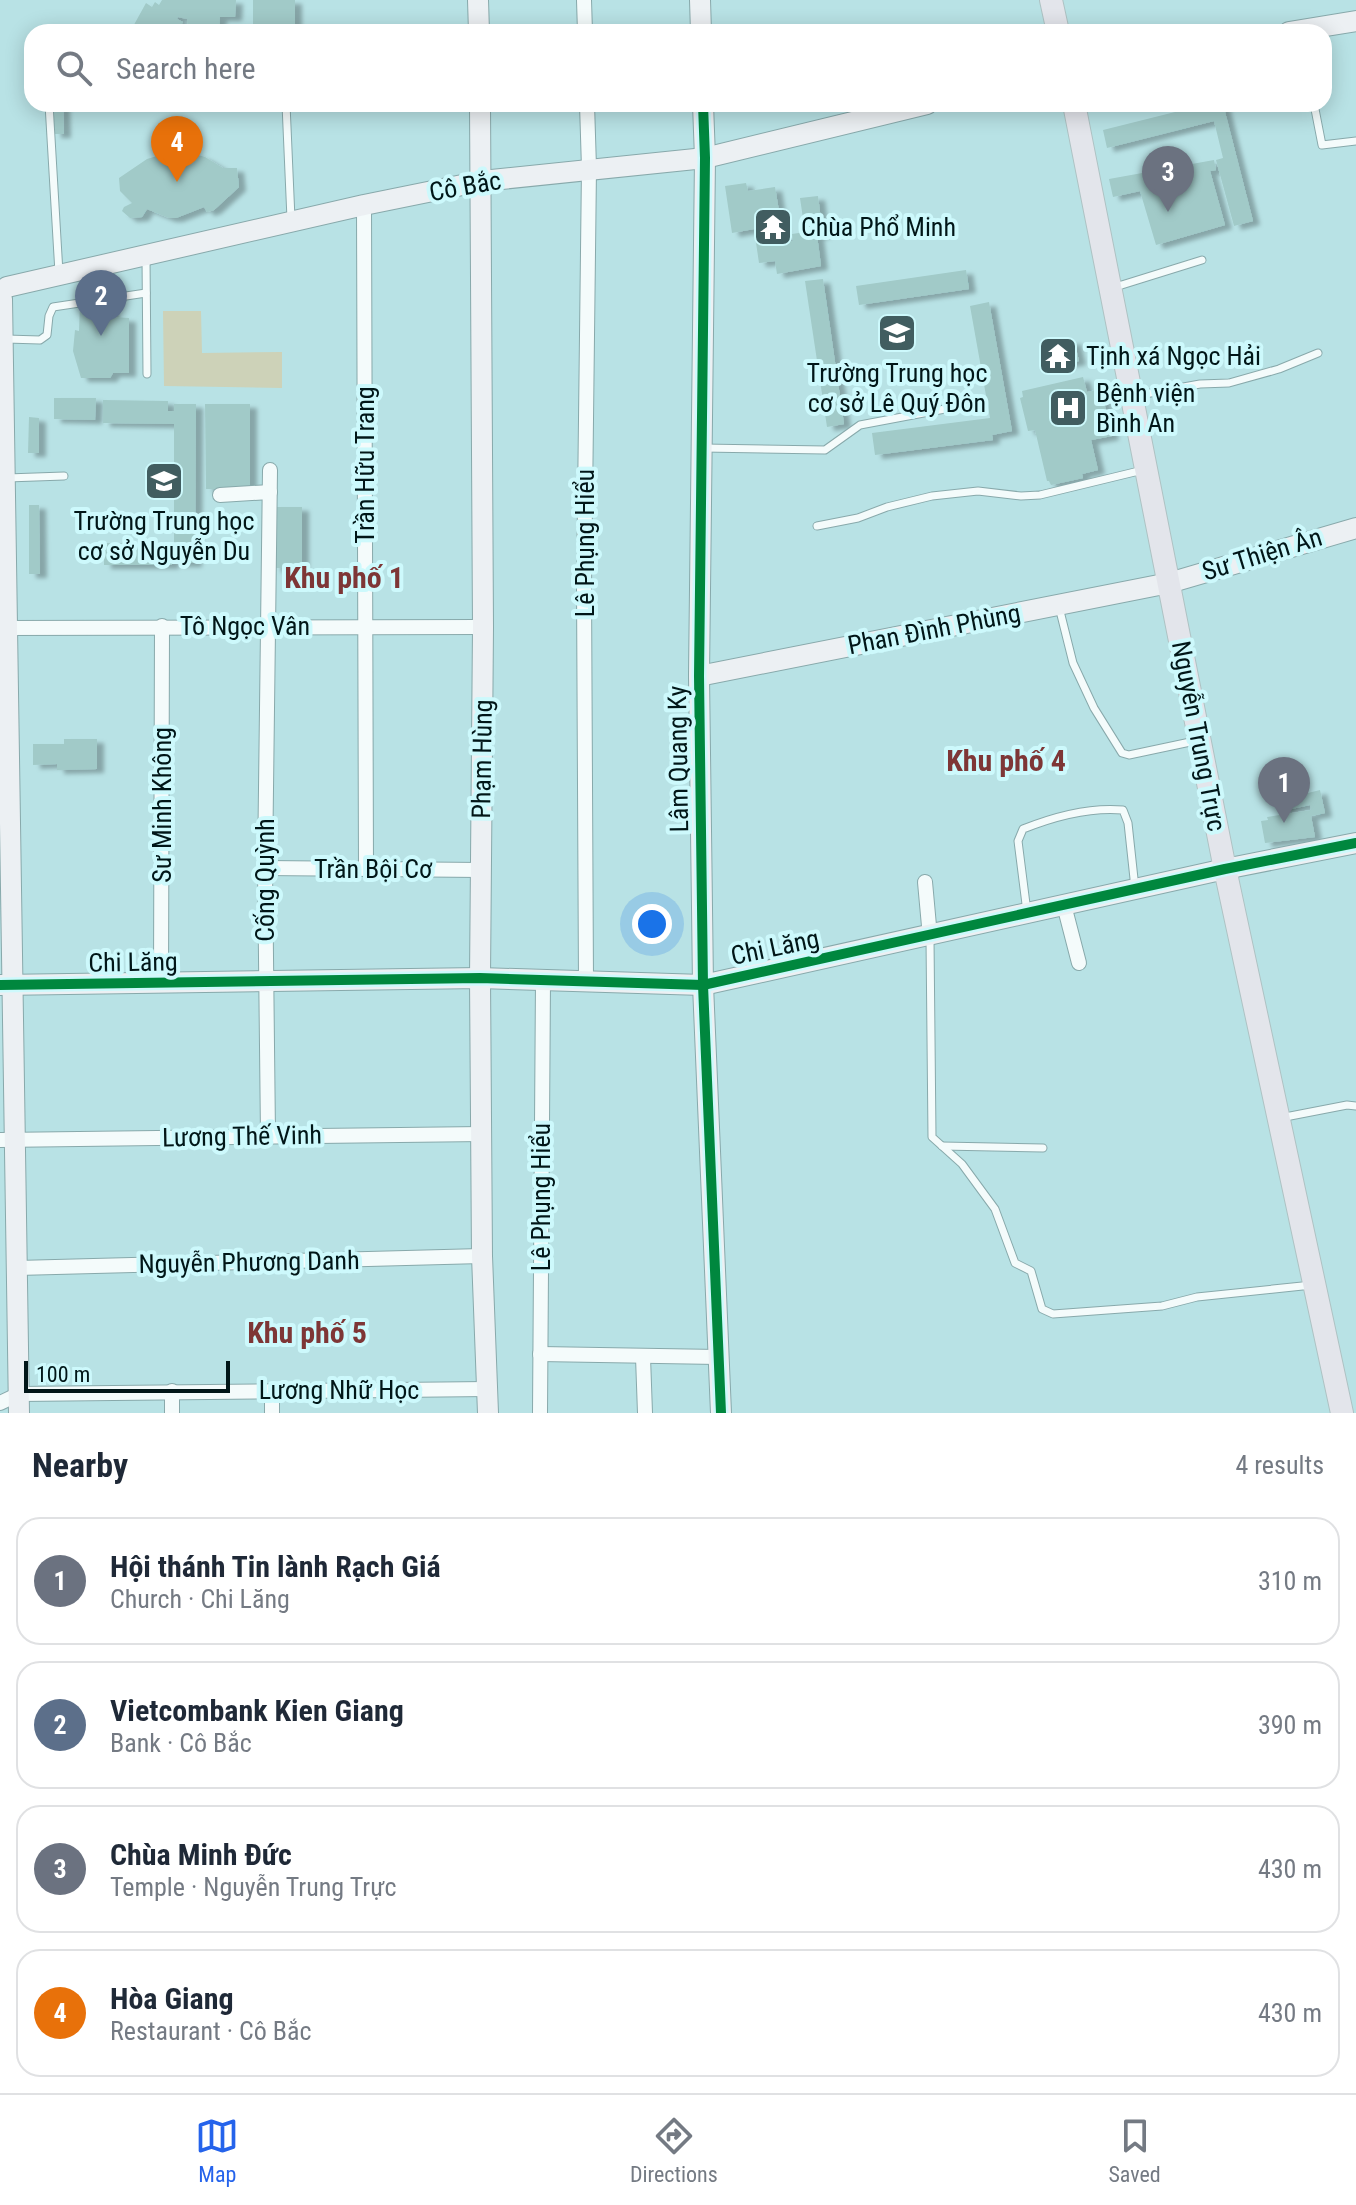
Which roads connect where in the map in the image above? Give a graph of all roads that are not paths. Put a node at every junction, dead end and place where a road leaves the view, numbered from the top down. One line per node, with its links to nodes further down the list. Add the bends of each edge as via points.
1 (478, 0): 6 (street)
2 (584, 0): 7 (street)
3 (700, 0): 8 (street)
4 (1051, 0): 9 (main road)
5 (1356, 21): 10 (street)
6 (479, 24)
7 (585, 24)
8 (701, 24)
9 (1056, 24)
10 (1332, 25)
11 (49, 112): 27 (lane)
12 (286, 112): 24 (lane)
13 (480, 112): 22 (street, Phạm Hùng)
14 (587, 112): 21 (street, Lê Phụng Hiểu)
15 (703, 112): 20 (street, Lâm Quang Ky)
16 (894, 112): 20 (street, Cô Bắc)
17 (1076, 112): 29 (main road, Nguyễn Trung Trực)
18 (1316, 112): 19 (lane, via 1322,145)
19 (1356, 141)
20 (705, 158): 21 (street, Cô Bắc); 36 (street, Lâm Quang Ky)
21 (589, 168): 22 (street, Cô Bắc); 68 (street, Lê Phụng Hiểu)
22 (482, 181): 23 (street, Cô Bắc); 50 (street, Phạm Hùng)
23 (364, 205): 24 (street, Cô Bắc); 49 (street, Trần Hữu Trang)
24 (291, 221): 25 (street, Cô Bắc)
25 (146, 255): 27 (street, Cô Bắc); 30 (lane)
26 (1202, 260): 29 (lane)
27 (59, 275): 28 (street, Cô Bắc)
28 (2, 285): 31 (street)
29 (1110, 289): 34 (main road, Nguyễn Trung Trực)
30 (146, 293): 31 (lane, via 53,307 47,335 40,340); 33 (lane)
31 (3, 339): 40 (street)
32 (1318, 353): 34 (lane, via 1229,383)
33 (147, 374)
34 (1132, 397): 38 (main road, Nguyễn Trung Trực)
35 (982, 402): 36 (lane, via 860,425 825,450)
36 (701, 448): 52 (street, Lâm Quang Ky)
37 (270, 470): 41 (street, Cống Quỳnh)
38 (1146, 470): 43 (lane, via 1040,495 978,491 932,496); 45 (main road, Nguyễn Trung Trực)
39 (64, 476): 40 (lane)
40 (5, 478): 51 (street)
41 (270, 492): 42 (street); 48 (street, Cống Quỳnh)
42 (220, 495)
43 (817, 526)
44 (1356, 528): 45 (street, Sư Thiện Ân)
45 (1169, 583): 46 (street, Phan Đình Phùng); 53 (main road, Nguyễn Trung Trực)
46 (1058, 605): 52 (street, Phan Đình Phùng); 53 (lane, via 1073,663 1122,753)
47 (162, 626): 48 (street, Tô Ngọc Vân); 51 (street, Tô Ngọc Vân); 69 (street, Sư Minh Không)
48 (267, 626): 49 (street, Tô Ngọc Vân); 55 (street, Cống Quỳnh)
49 (365, 626): 50 (street, Tô Ngọc Vân); 56 (street, Trần Hữu Trang)
50 (483, 627): 58 (street, Phạm Hùng)
51 (3, 628): 70 (street)
52 (699, 676): 71 (street, Lâm Quang Ky)
53 (1200, 741): 57 (main road, Nguyễn Trung Trực)
54 (1356, 843): 57 (street, Chi Lăng)
55 (265, 868): 56 (street, Trần Bội Cơ); 67 (street, Cống Quỳnh)
56 (366, 869): 58 (street, Trần Bội Cơ)
57 (1225, 869): 60 (street, Chi Lăng); 73 (main road, Nguyễn Trung Trực)
58 (481, 870): 65 (street, Phạm Hùng)
59 (925, 882): 63 (street)
60 (1135, 889): 61 (street, Chi Lăng); 62 (lane, via 1123,810 1045,820 1023,829 1018,841)
61 (1064, 905): 62 (street, Chi Lăng); 64 (street)
62 (1027, 914): 63 (street, Chi Lăng)
63 (930, 937): 71 (street, Chi Lăng); 77 (lane, via 932,1137)
64 (1079, 963)
65 (480, 978): 66 (street, Chi Lăng); 67 (street, Chi Lăng); 74 (street, Phạm Hùng)
66 (543, 981): 68 (street, Chi Lăng); 82 (street, Lê Phụng Hiểu)
67 (265, 982): 69 (street, Chi Lăng); 75 (street, Cống Quỳnh)
68 (586, 982): 71 (street, Chi Lăng)
69 (161, 983): 70 (street, Chi Lăng)
70 (7, 985): 76 (street)
71 (703, 985): 84 (street, Lâm Quang Ky)
72 (1356, 1106): 73 (lane)
73 (1278, 1118): 81 (main road, Nguyễn Trung Trực)
74 (483, 1134): 75 (street, Lương Thế Vinh); 79 (street, Phạm Hùng)
75 (268, 1135): 76 (street, Lương Thế Vinh)
76 (8, 1140): 80 (street)
77 (940, 1146): 78 (lane); 81 (lane, via 962,1164 995,1209 1015,1263 1031,1271 1042,1309 1053,1314 1162,1306 1197,1297)
78 (1043, 1148)
79 (482, 1256): 80 (street, Nguyễn Phương Danh); 85 (street, Phạm Hùng)
80 (17, 1268): 88 (street)
81 (1314, 1285): 95 (main road, Nguyễn Trung Trực)
82 (540, 1354): 83 (street); 92 (street, Lê Phụng Hiểu)
83 (643, 1357): 84 (street); 93 (street)
84 (718, 1357): 94 (street, Lâm Quang Ky)
85 (488, 1389): 87 (street, Lương Nhữ Học); 91 (street, Phạm Hùng)
86 (172, 1391): 87 (street, Lương Nhữ Học); 88 (street, Lương Nhữ Học); 89 (street)
87 (272, 1391): 90 (street)
88 (13, 1403)
89 (172, 1413)
90 (272, 1413)
91 (488, 1413)
92 (540, 1413)
93 (645, 1413)
94 (721, 1413)
95 (1342, 1413)

